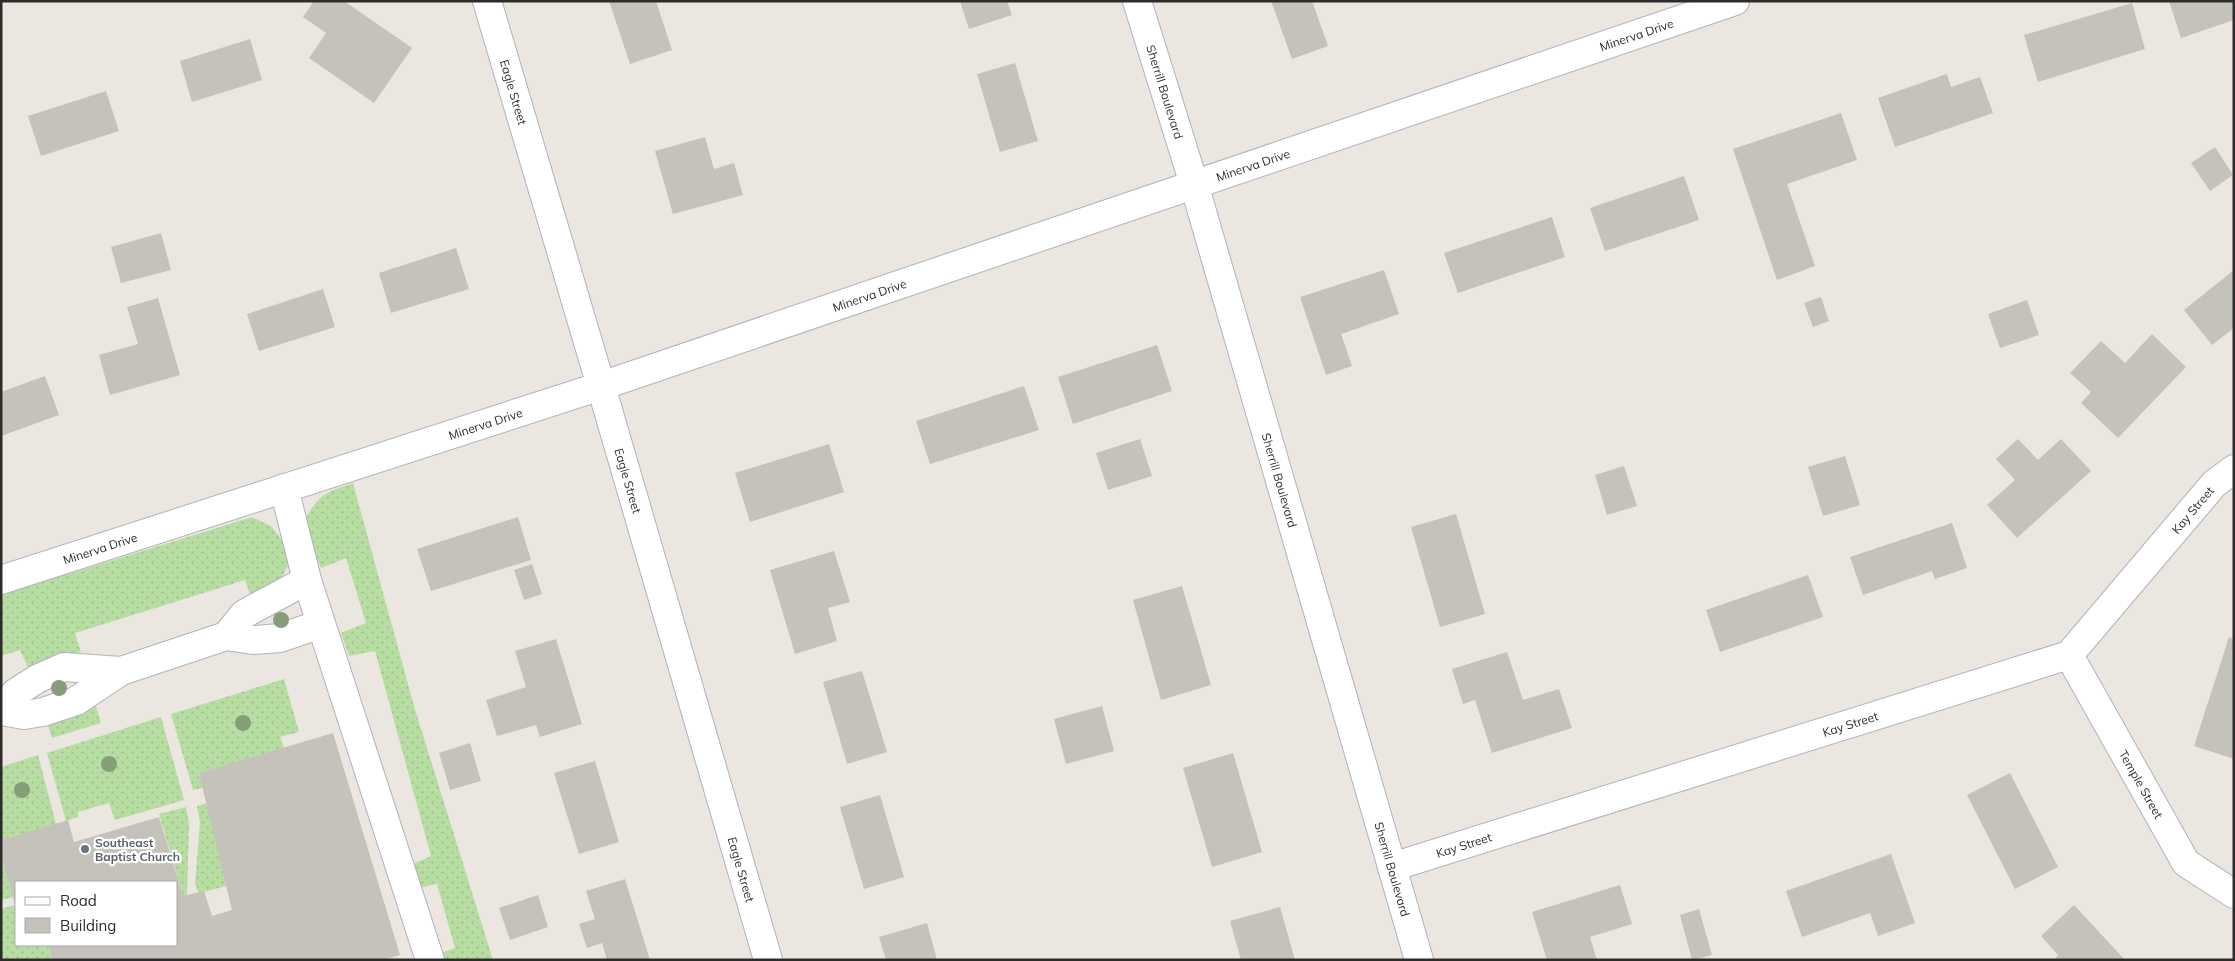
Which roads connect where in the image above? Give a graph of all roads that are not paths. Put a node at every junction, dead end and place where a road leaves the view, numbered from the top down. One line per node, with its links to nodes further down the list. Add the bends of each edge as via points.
1 (487, 1): 5 (street, Eagle Street)
2 (1137, 1): 4 (street, Sherrill Boulevard)
3 (1735, 1): 4 (street, Minerva Drive)
4 (1194, 184): 5 (street, Minerva Drive); 14 (street, Sherrill Boulevard)
5 (601, 386): 7 (street, Minerva Drive); 17 (street, Eagle Street)
6 (2234, 469): 12 (street, Kay Street, via 2214,484)
7 (284, 488): 8 (street, Minerva Drive); 9 (street)
8 (1, 580)
9 (307, 580): 10 (street); 11 (street, via 244,614)
10 (321, 624): 11 (street, via 280,638 253,640); 16 (street)
11 (226, 636): 13 (street, via 122,671 64,667 15,693)
12 (2069, 655): 14 (street, Kay Street); 15 (street, Temple Street, via 2186,863)
13 (2, 710)
14 (1392, 867): 18 (street, Sherrill Boulevard)
15 (2234, 894)
16 (430, 960)
17 (768, 960)
18 (1420, 960)

